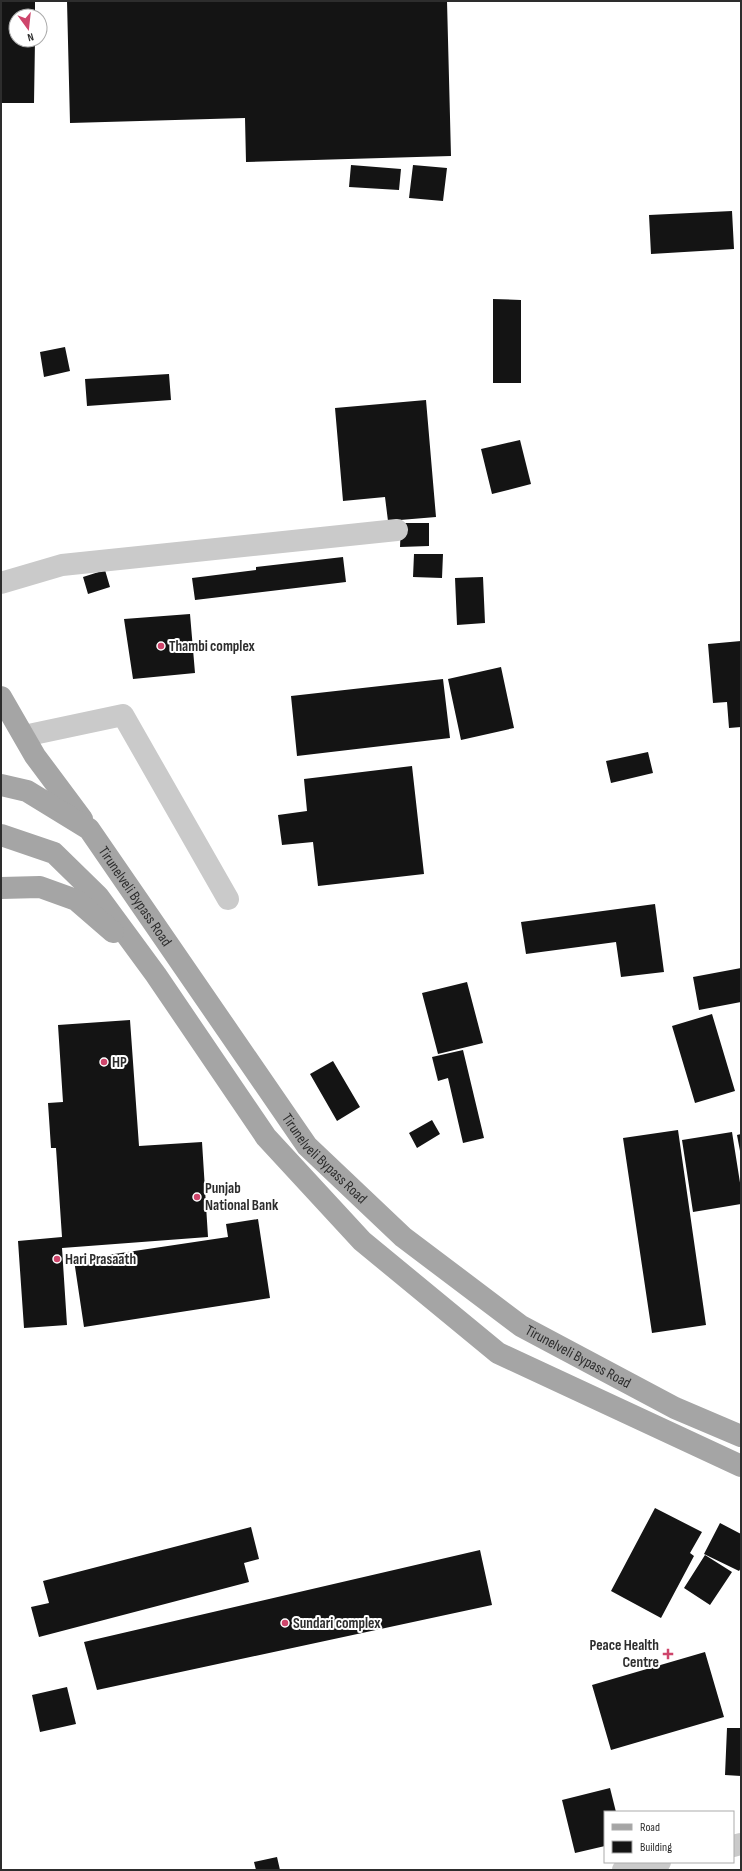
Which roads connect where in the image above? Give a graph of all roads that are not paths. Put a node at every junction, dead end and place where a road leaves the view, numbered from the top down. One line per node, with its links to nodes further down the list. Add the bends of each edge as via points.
1 (397, 530): 2 (street, via 62,565)
2 (1, 583)
3 (1, 697): 4 (main road)
4 (24, 736): 6 (main road, via 35,756); 9 (street, via 123,715)
5 (1, 785): 6 (main road, Tirunelveli Bypass Road, via 27,791)
6 (89, 829): 11 (main road, Tirunelveli Bypass Road, via 307,1146 403,1237 521,1326)
7 (1, 835): 10 (main road, Tirunelveli Bypass Road, via 54,853 98,896)
8 (1, 888): 10 (main road, via 40,887 76,900)
9 (228, 899)
10 (143, 957): 13 (main road, Tirunelveli Bypass Road, via 266,1137 362,1241 498,1353)
11 (694, 1416): 12 (main road, Tirunelveli Bypass Road); 13 (main road)
12 (741, 1436)
13 (684, 1439): 14 (main road, Tirunelveli Bypass Road)
14 (741, 1466)
15 (655, 1863): 16 (street)
16 (623, 1870)

